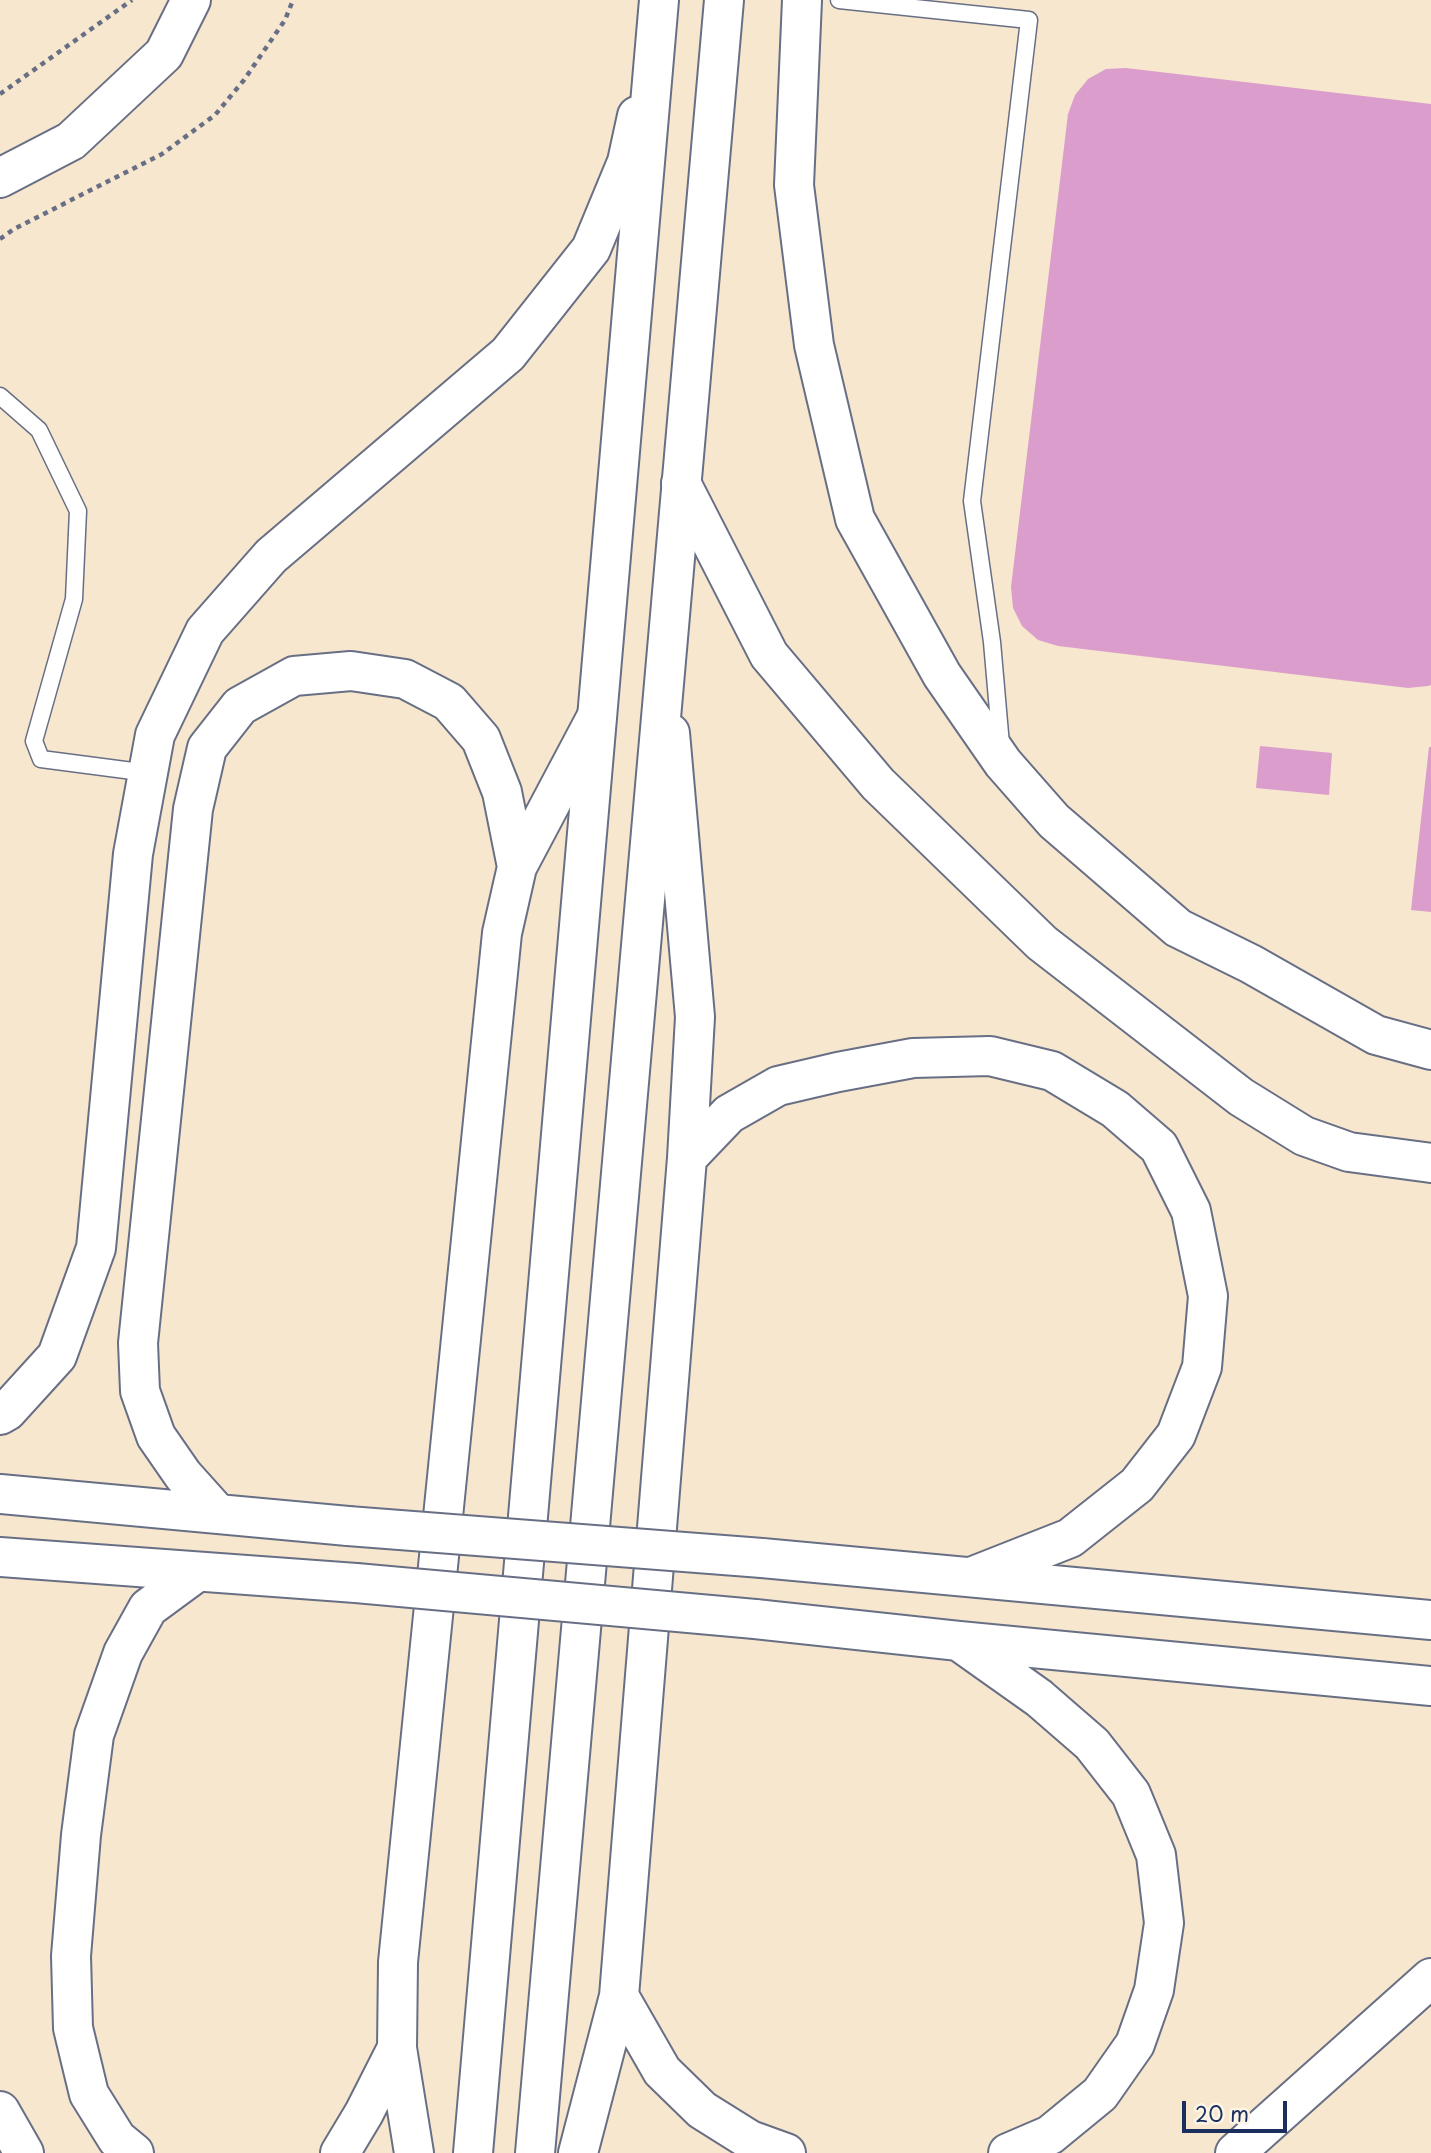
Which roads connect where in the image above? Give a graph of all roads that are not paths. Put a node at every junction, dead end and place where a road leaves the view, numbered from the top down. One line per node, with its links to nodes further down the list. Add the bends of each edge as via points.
1 (191, 0): 6 (main road, via 164,54 71,141)
2 (724, 0): 8 (main road)
3 (802, 0): 11 (main road, via 794,184 814,345 855,519 942,675)
4 (839, 0): 11 (lane, via 1029,20 972,501)
5 (657, 18): 10 (main road); 12 (main road, via 627,162 591,249 508,354 271,556 205,631 155,735)
6 (0, 178)
7 (0, 397): 12 (lane, via 39,430 78,511 74,599 34,741 41,759)
8 (681, 483): 9 (main road); 16 (main road, via 769,655 878,784 1042,943 1241,1097 1304,1136 1349,1152)
9 (666, 684): 15 (main road, via 695,1017); 35 (main road)
10 (597, 716): 13 (main road); 34 (main road)
11 (1003, 763): 14 (main road, via 1054,821 1178,928 1377,1035)
12 (148, 773): 17 (main road, via 133,854 96,1248 57,1356)
13 (517, 867): 19 (main road, via 502,792 481,739 449,702 405,679 351,671 294,676 240,706 207,748 193,809 138,1343 140,1391 156,1436); 28 (main road, via 502,933 398,1962)
14 (1431, 1051)
15 (687, 1158): 22 (main road, via 729,1114 778,1086 913,1058 990,1056 1052,1072 1115,1109 1159,1147 1191,1211 1208,1296 1202,1367 1176,1435 1137,1485 1070,1538); 27 (main road)
16 (1431, 1163)
17 (0, 1415)
18 (0, 1494): 19 (main road)
19 (218, 1514): 22 (main road, bridge)
20 (0, 1557): 21 (main road)
21 (197, 1572): 24 (main road, bridge, via 755,1619); 31 (main road, via 148,1608 123,1653 94,1735 81,1835 71,1956 73,2028 89,2094 117,2139)
22 (971, 1577): 23 (main road)
23 (1431, 1620)
24 (959, 1641): 25 (main road); 38 (main road, via 1039,1698 1092,1744 1131,1794 1156,1856 1164,1923 1154,1990 1135,2044 1100,2094 1050,2135)
25 (1431, 1686)
26 (1431, 1978): 39 (main road)
27 (619, 1996): 36 (main road); 37 (main road, via 663,2071 702,2110 750,2140)
28 (397, 2048): 32 (main road); 33 (main road)
29 (0, 2111): 30 (main road)
30 (24, 2153)
31 (134, 2153)
32 (340, 2153)
33 (414, 2153)
34 (473, 2153)
35 (535, 2153)
36 (579, 2153)
37 (786, 2153)
38 (1007, 2153)
39 (1235, 2153)

